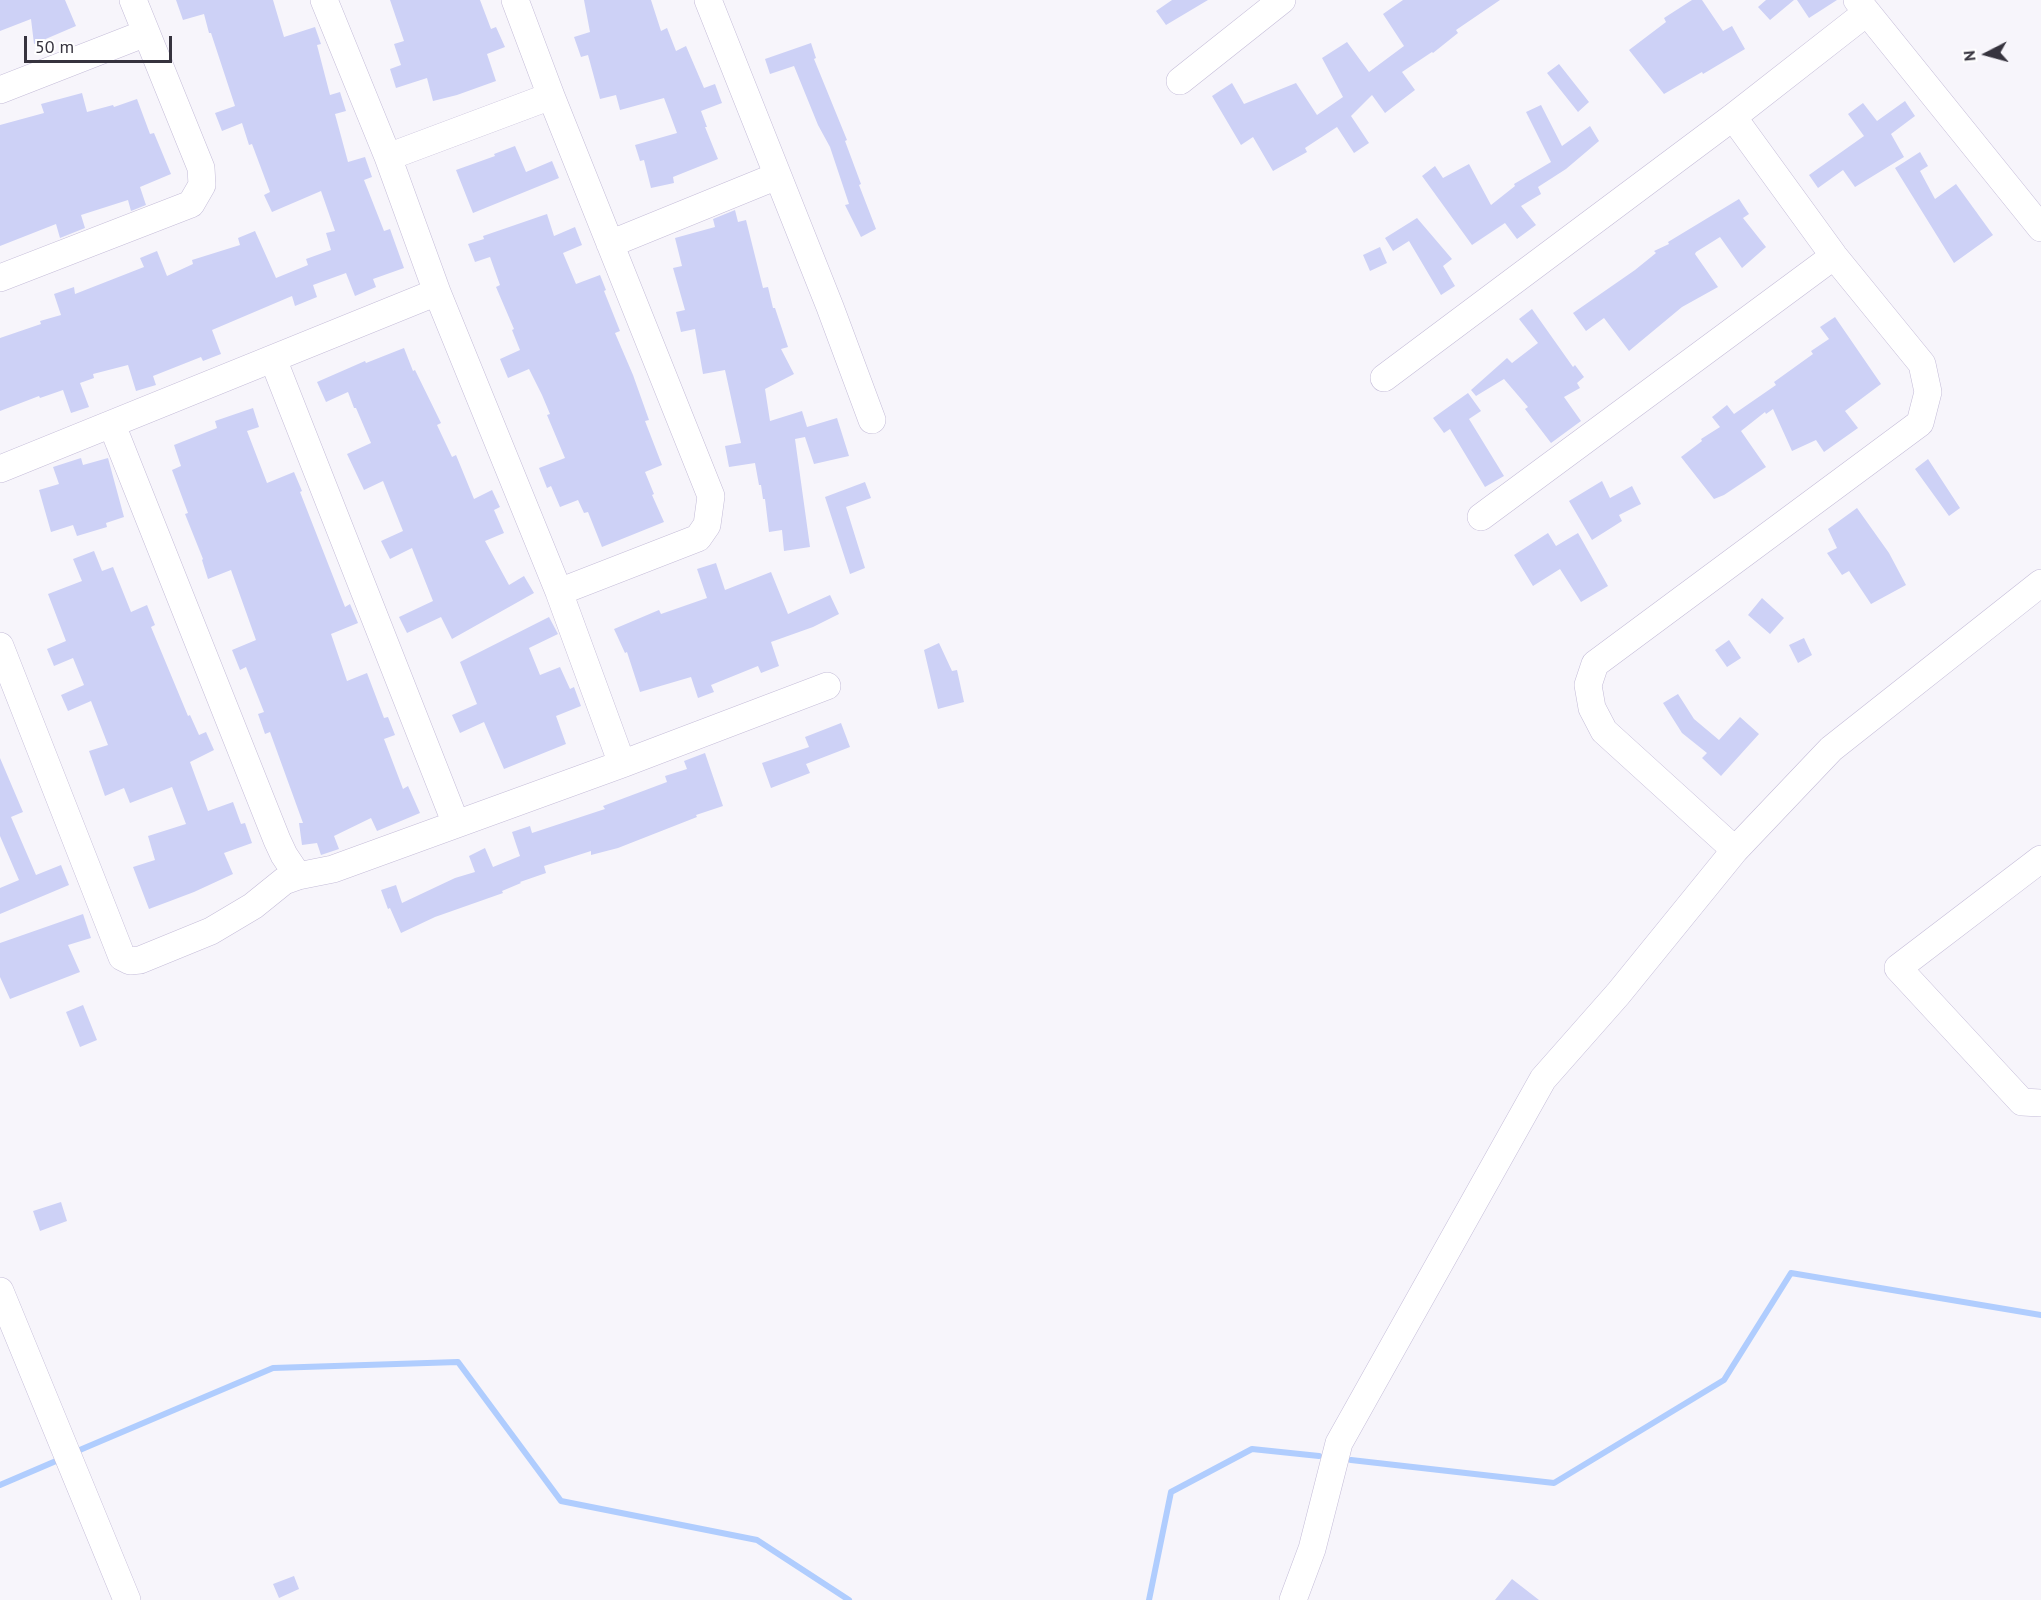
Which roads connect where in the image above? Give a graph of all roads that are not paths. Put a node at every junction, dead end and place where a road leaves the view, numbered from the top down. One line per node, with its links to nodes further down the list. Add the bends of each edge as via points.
1 (133, 0): 7 (street)
2 (324, 0): 12 (street)
3 (515, 0): 10 (street)
4 (708, 0): 13 (street)
5 (1282, 0): 8 (street)
6 (1862, 7): 11 (street); 14 (street)
7 (146, 33): 9 (street); 17 (street, via 201,168 201,185 191,204)
8 (1180, 81)
9 (0, 90)
10 (550, 96): 12 (street); 15 (street)
11 (1733, 117): 16 (street); 20 (street)
12 (387, 157): 18 (street)
13 (777, 176): 15 (street); 21 (street)
14 (2041, 228)
15 (610, 244): 26 (street, via 705,479 711,509 698,538)
16 (1834, 256): 24 (street); 31 (street, via 1922,364 1928,392 1920,423 1595,664 1588,685 1592,708 1604,731)
17 (0, 278)
18 (437, 292): 19 (street); 26 (street)
19 (273, 359): 22 (street); 30 (street)
20 (1384, 378)
21 (872, 420)
22 (112, 426): 23 (street); 33 (street, via 277,840)
23 (0, 469)
24 (1481, 517)
25 (2041, 583): 31 (street, via 1831,749)
26 (558, 592): 29 (street)
27 (0, 646): 33 (street, via 122,957 140,960 211,932 284,881)
28 (827, 686): 29 (street)
29 (622, 764): 30 (street)
30 (456, 824): 33 (street, via 333,869)
31 (1735, 850): 37 (street, via 1543,1079 1339,1443 1312,1549)
32 (2041, 859): 34 (street, via 1898,969 2022,1102)
33 (298, 876)
34 (2041, 1103)
35 (0, 1291): 36 (street)
36 (127, 1600)
37 (1293, 1600)

